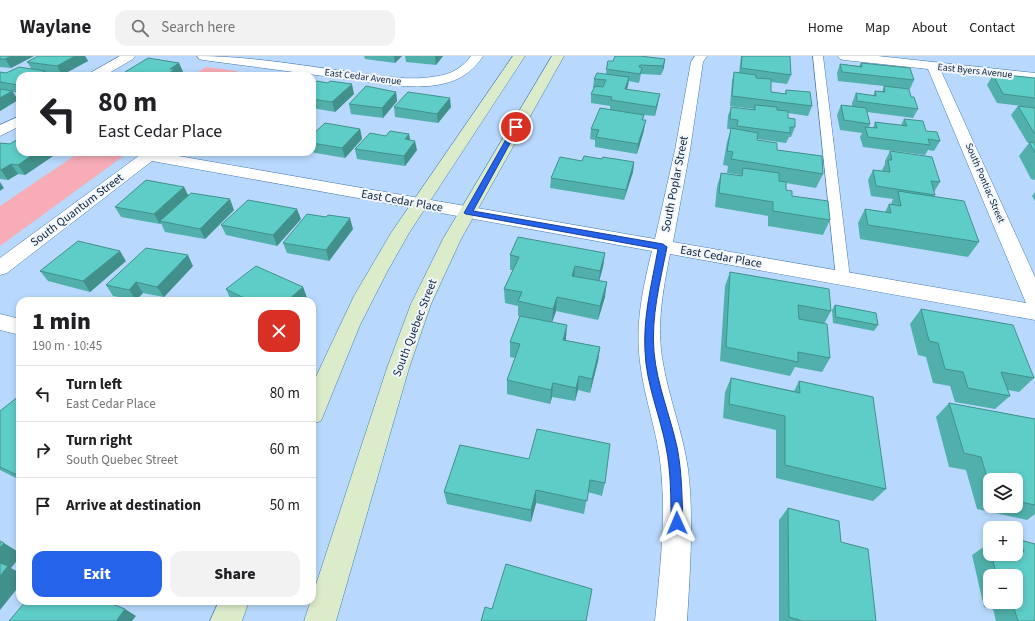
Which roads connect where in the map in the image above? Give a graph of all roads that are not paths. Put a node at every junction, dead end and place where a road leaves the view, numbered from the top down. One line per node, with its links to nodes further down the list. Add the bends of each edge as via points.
1 (130, 56): 11 (street)
2 (203, 56): 9 (street, East Cedar Avenue)
3 (477, 56): 9 (street, East Cedar Avenue, via 463,72 429,81 391,81)
4 (520, 56): 18 (main road)
5 (558, 56): 19 (main road, South Quebec Street)
6 (701, 56): 20 (street, South Poplar Street, via 697,62 681,164)
7 (818, 56): 22 (lane)
8 (844, 56): 10 (street, East Byers Avenue)
9 (269, 64): 12 (street)
10 (934, 66): 13 (street, East Byers Avenue); 23 (street, South Pontiac Street)
11 (102, 72)
12 (258, 72)
13 (1035, 77)
14 (16, 122): 15 (street)
15 (0, 131)
16 (148, 156): 21 (street, South Quantum Street)
17 (162, 156): 18 (street, East Cedar Place)
18 (420, 204): 19 (street, East Cedar Place); 27 (main road, via 398,236 363,297)
19 (468, 213): 20 (street, East Cedar Place); 30 (main road, South Quebec Street, via 452,239 421,304)
20 (663, 247): 22 (street, East Cedar Place); 31 (street, South Poplar Street, via 648,334 652,377 671,447 676,477 678,550)
21 (0, 268)
22 (843, 278): 24 (street, East Cedar Place)
23 (1035, 300)
24 (1035, 312)
25 (0, 322): 26 (street)
26 (16, 326)
27 (316, 404)
28 (232, 605): 29 (main road)
29 (226, 621)
30 (320, 621)
31 (671, 621)

